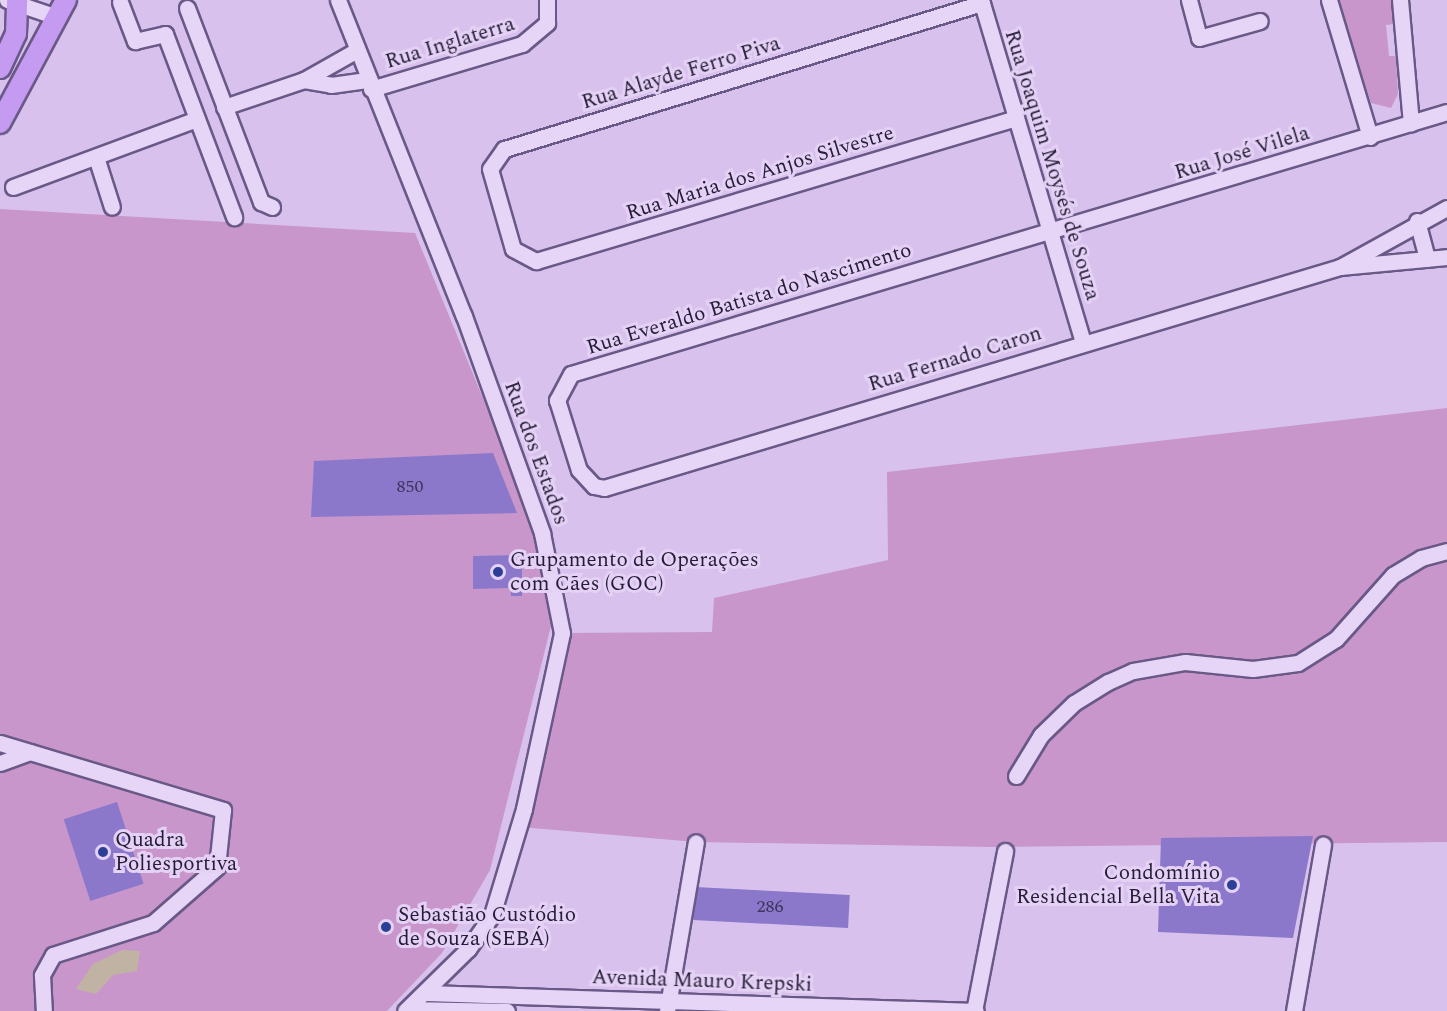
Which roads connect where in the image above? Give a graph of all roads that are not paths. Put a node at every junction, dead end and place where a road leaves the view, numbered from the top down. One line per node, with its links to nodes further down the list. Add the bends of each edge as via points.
1 (339, 0): 12 (street, Rua dos Estados)
2 (547, 0): 15 (street, Rua Inglaterra, via 547,23 522,44)
3 (1189, 0): 11 (street, via 1199,38)
4 (1329, 0): 22 (street)
5 (1400, 0): 21 (street)
6 (120, 1): 19 (street, via 135,41 165,34)
7 (14, 2): 9 (street); 13 (main road, via 16,34)
8 (981, 2): 18 (street, Rua Joaquim Moysés de Souza); 31 (street, Rua Alayde Ferro Piva, via 504,149 490,169)
9 (62, 8): 20 (main road)
10 (186, 8): 16 (street)
11 (1260, 21)
12 (357, 50): 14 (street); 15 (street, Rua dos Estados)
13 (0, 68)
14 (304, 80): 15 (street, Rua Inglaterra); 16 (street)
15 (369, 85): 45 (street, Rua dos Estados, via 464,316 542,533 558,593 562,633 524,809 492,915)
16 (224, 107): 26 (street, via 261,202)
17 (1447, 112): 21 (street, Rua José Vilela)
18 (1016, 118): 30 (street, Rua Joaquim Moysés de Souza); 31 (street, Rua Maria dos Anjos Silvestre, via 536,261)
19 (197, 119): 23 (street); 28 (street)
20 (0, 123)
21 (1411, 124): 22 (street, Rua José Vilela)
22 (1370, 137): 30 (street, Rua José Vilela)
23 (96, 157): 24 (street); 25 (street)
24 (14, 187)
25 (112, 207)
26 (272, 207)
27 (1447, 208): 29 (street, Rua Fernado Caron)
28 (234, 216)
29 (1417, 221): 33 (street); 34 (street, Rua Fernado Caron)
30 (1049, 232): 35 (street, Rua Joaquim Moysés de Souza); 36 (street, Rua Everaldo Batista do Nascimento, via 571,374 557,400)
31 (517, 255)
32 (1447, 257): 33 (street, Rua Fernado Caron)
33 (1427, 259): 34 (street, Rua Fernado Caron)
34 (1340, 267): 35 (street, Rua Fernado Caron)
35 (1083, 342): 36 (street, Rua Fernado Caron, via 604,488)
36 (584, 479)
37 (1447, 551): 41 (street, via 1421,558 1393,574 1336,639 1298,663 1253,669 1185,662 1132,671 1108,682 1074,703 1041,735)
38 (0, 743): 39 (street)
39 (30, 752): 40 (street); 48 (street, via 223,810 217,867 153,923 53,955 42,975)
40 (0, 763)
41 (1016, 776)
42 (696, 842): 46 (street)
43 (1323, 844): 51 (street)
44 (1005, 851): 50 (street)
45 (427, 993): 46 (street, Avenida Mauro Krepski); 47 (street, Rua dos Estados)
46 (668, 1006): 50 (street, Avenida Mauro Krepski)
47 (407, 1010): 49 (street)
48 (45, 1011)
49 (507, 1011)
50 (975, 1011)
51 (1294, 1011)

